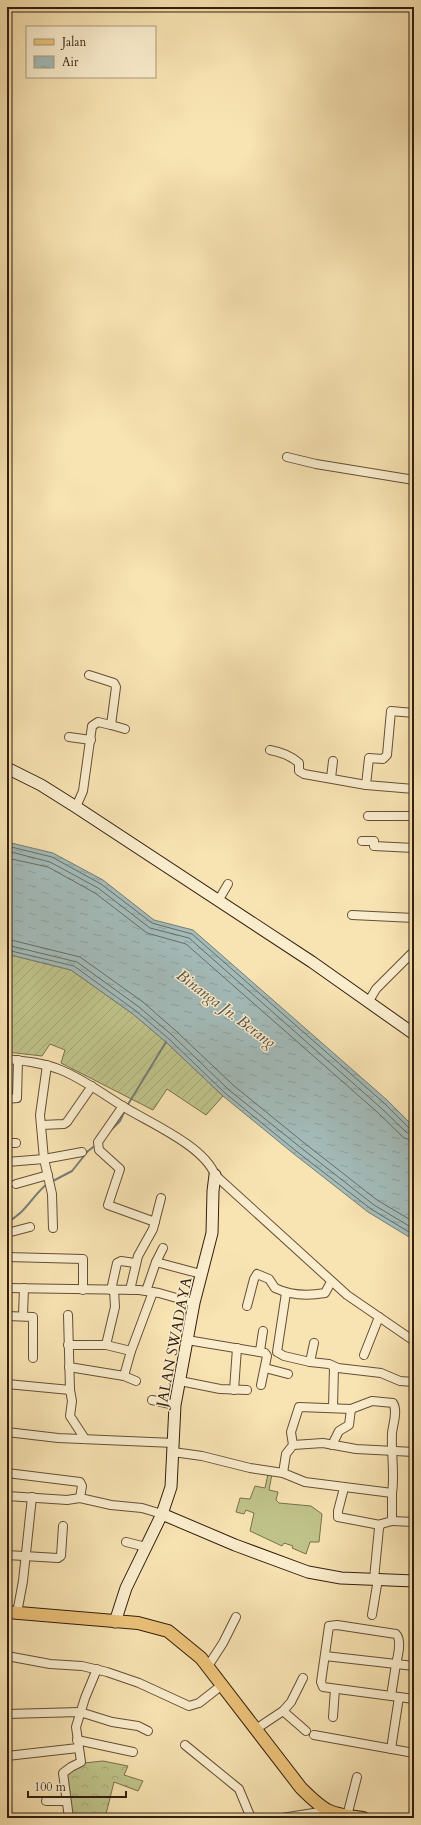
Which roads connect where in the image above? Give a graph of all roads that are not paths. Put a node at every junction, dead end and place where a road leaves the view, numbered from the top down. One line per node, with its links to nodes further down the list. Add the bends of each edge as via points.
1 (287, 457): 2 (street, via 330,467)
2 (414, 480)
3 (88, 675): 5 (street, via 114,682 116,685)
4 (414, 713): 13 (street, via 391,711 387,755 383,759 369,758)
5 (111, 725): 6 (street); 8 (street, via 96,722 92,726)
6 (125, 729)
7 (69, 737): 8 (street)
8 (91, 740): 15 (street)
9 (270, 750): 12 (street, via 285,753 295,760 301,773)
10 (333, 760): 12 (street)
11 (7, 768): 15 (street)
12 (331, 778): 13 (street)
13 (366, 785): 14 (street)
14 (414, 789)
15 (78, 804): 21 (street)
16 (368, 816): 17 (street)
17 (414, 816)
18 (362, 841): 19 (street, via 374,841 374,846)
19 (414, 848)
20 (228, 884): 21 (street)
21 (219, 898): 25 (street)
22 (352, 915): 23 (street)
23 (414, 918)
24 (414, 951): 25 (street, via 376,989)
25 (369, 1001): 26 (street)
26 (414, 1034)
27 (7, 1059): 28 (street)
28 (18, 1060): 29 (street); 31 (street, via 17,1098)
29 (47, 1065): 30 (street); 33 (street, via 41,1104)
30 (92, 1086): 32 (street); 33 (street, via 67,1122)
31 (7, 1099)
32 (123, 1106): 40 (street, via 190,1147 212,1167); 43 (street, via 98,1142 99,1150 120,1169 108,1205)
33 (41, 1125): 37 (street)
34 (7, 1143): 35 (street)
35 (16, 1143)
36 (82, 1152): 37 (street)
37 (44, 1159): 38 (street); 39 (street)
38 (7, 1162)
39 (48, 1175): 41 (street); 45 (street, via 52,1194)
40 (215, 1175): 51 (street, JALAN SWADAYA, via 212,1234); 52 (street)
41 (16, 1184)
42 (161, 1198): 43 (street)
43 (155, 1222): 50 (street)
44 (30, 1227): 46 (street)
45 (53, 1228)
46 (7, 1233)
47 (163, 1248): 49 (street)
48 (7, 1256): 55 (street, via 83,1259)
49 (156, 1262): 51 (street); 58 (street)
50 (135, 1263): 56 (street, via 117,1263); 57 (street)
51 (201, 1274): 60 (street, JALAN SWADAYA)
52 (332, 1282): 59 (street, via 325,1293 308,1296); 65 (street)
53 (7, 1288): 54 (street)
54 (24, 1288): 55 (street); 62 (street)
55 (83, 1290): 56 (street)
56 (113, 1290): 57 (street); 71 (street, via 115,1307)
57 (130, 1290): 58 (street)
58 (149, 1291): 60 (street); 73 (street)
59 (286, 1293): 61 (street, via 275,1288 269,1279 257,1274); 77 (street, via 278,1352 284,1356)
60 (194, 1303): 67 (street, JALAN SWADAYA)
61 (247, 1306)
62 (23, 1315): 64 (street); 76 (street, via 33,1316)
63 (68, 1315): 70 (street)
64 (7, 1316)
65 (379, 1316): 68 (street); 75 (street)
66 (263, 1331): 74 (street)
67 (187, 1340): 72 (street); 84 (street, JALAN SWADAYA)
68 (414, 1341)
69 (314, 1343): 77 (street)
70 (68, 1345): 71 (street); 78 (street)
71 (106, 1345): 73 (street)
72 (237, 1348): 74 (street); 89 (street)
73 (131, 1350): 82 (street)
74 (260, 1351): 80 (street, via 266,1356)
75 (364, 1355)
76 (33, 1358)
77 (310, 1362): 79 (street)
78 (69, 1367): 82 (street); 88 (street)
79 (334, 1367): 85 (street, via 381,1373); 93 (street)
80 (265, 1368): 81 (street); 87 (street)
81 (288, 1374)
82 (124, 1376): 83 (street)
83 (136, 1381)
84 (180, 1381): 89 (street); 92 (street, JALAN SWADAYA)
85 (414, 1382)
86 (7, 1384): 88 (street)
87 (261, 1384)
88 (70, 1390): 96 (street, via 70,1416)
89 (234, 1390): 90 (street)
90 (247, 1390)
91 (152, 1400): 92 (street)
92 (176, 1405): 99 (street, JALAN SWADAYA)
93 (333, 1408): 94 (street); 97 (street, via 299,1407 292,1432)
94 (351, 1409): 98 (street, via 349,1425 339,1431); 100 (street, via 372,1401 394,1403)
95 (7, 1432): 96 (street)
96 (85, 1439): 99 (street)
97 (293, 1445): 98 (street); 102 (street, via 286,1454)
98 (332, 1445): 100 (street)
99 (174, 1447): 102 (street, via 250,1468); 109 (street, JALAN SWADAYA, via 173,1477)
100 (393, 1451): 101 (street); 105 (street)
101 (414, 1452)
102 (283, 1473): 104 (street, via 306,1482)
103 (7, 1474): 108 (street, via 80,1482)
104 (344, 1488): 105 (street); 112 (street, via 338,1517)
105 (392, 1493): 110 (street)
106 (7, 1496): 107 (street)
107 (32, 1497): 108 (street, via 67,1500); 117 (street)
108 (80, 1498): 109 (street, via 142,1508)
109 (162, 1514): 115 (street, JALAN SWADAYA); 118 (street, via 308,1572 341,1578)
110 (392, 1521): 111 (street); 112 (street)
111 (414, 1522)
112 (380, 1525): 118 (street)
113 (63, 1526): 117 (street, via 60,1557)
114 (126, 1542): 115 (street)
115 (146, 1546): 123 (street, JALAN SWADAYA, via 126,1588)
116 (7, 1555): 117 (street)
117 (26, 1557): 120 (street, via 20,1602)
118 (376, 1579): 119 (street); 121 (street)
119 (414, 1581)
120 (12, 1613): 123 (main road)
121 (372, 1615)
122 (236, 1617): 127 (street)
123 (115, 1622): 127 (main road, via 149,1625 168,1631)
124 (7, 1656): 129 (street, via 38,1663)
125 (325, 1656): 126 (street); 126 (street, via 329,1626 337,1625 396,1634 399,1637); 132 (street, via 321,1684 323,1687)
126 (396, 1664): 128 (street); 133 (street)
127 (208, 1666): 131 (main road)
128 (414, 1666)
129 (97, 1669): 131 (street, via 139,1683 189,1706 199,1703); 136 (street)
130 (303, 1678): 135 (street, via 291,1702)
131 (222, 1685): 139 (main road)
132 (335, 1689): 133 (street); 138 (street)
133 (395, 1697): 134 (street); 143 (street)
134 (414, 1699)
135 (283, 1711): 139 (street); 143 (street, via 310,1733)
136 (80, 1712): 137 (street); 140 (street, via 112,1722 138,1726); 141 (street, via 76,1727)
137 (7, 1714)
138 (334, 1717)
139 (256, 1729): 150 (main road)
140 (148, 1731)
141 (77, 1744): 144 (street); 146 (street); 149 (street, via 81,1762 63,1773)
142 (185, 1745): 153 (street, via 239,1789)
143 (390, 1749): 145 (street)
144 (133, 1752)
145 (414, 1753)
146 (7, 1756)
147 (357, 1777): 151 (street)
148 (46, 1801): 149 (street)
149 (66, 1801): 152 (street)
150 (320, 1814): 151 (main road); 154 (street)
151 (347, 1816): 155 (main road)
152 (69, 1818)
153 (251, 1818)
154 (282, 1818)
155 (363, 1818)

